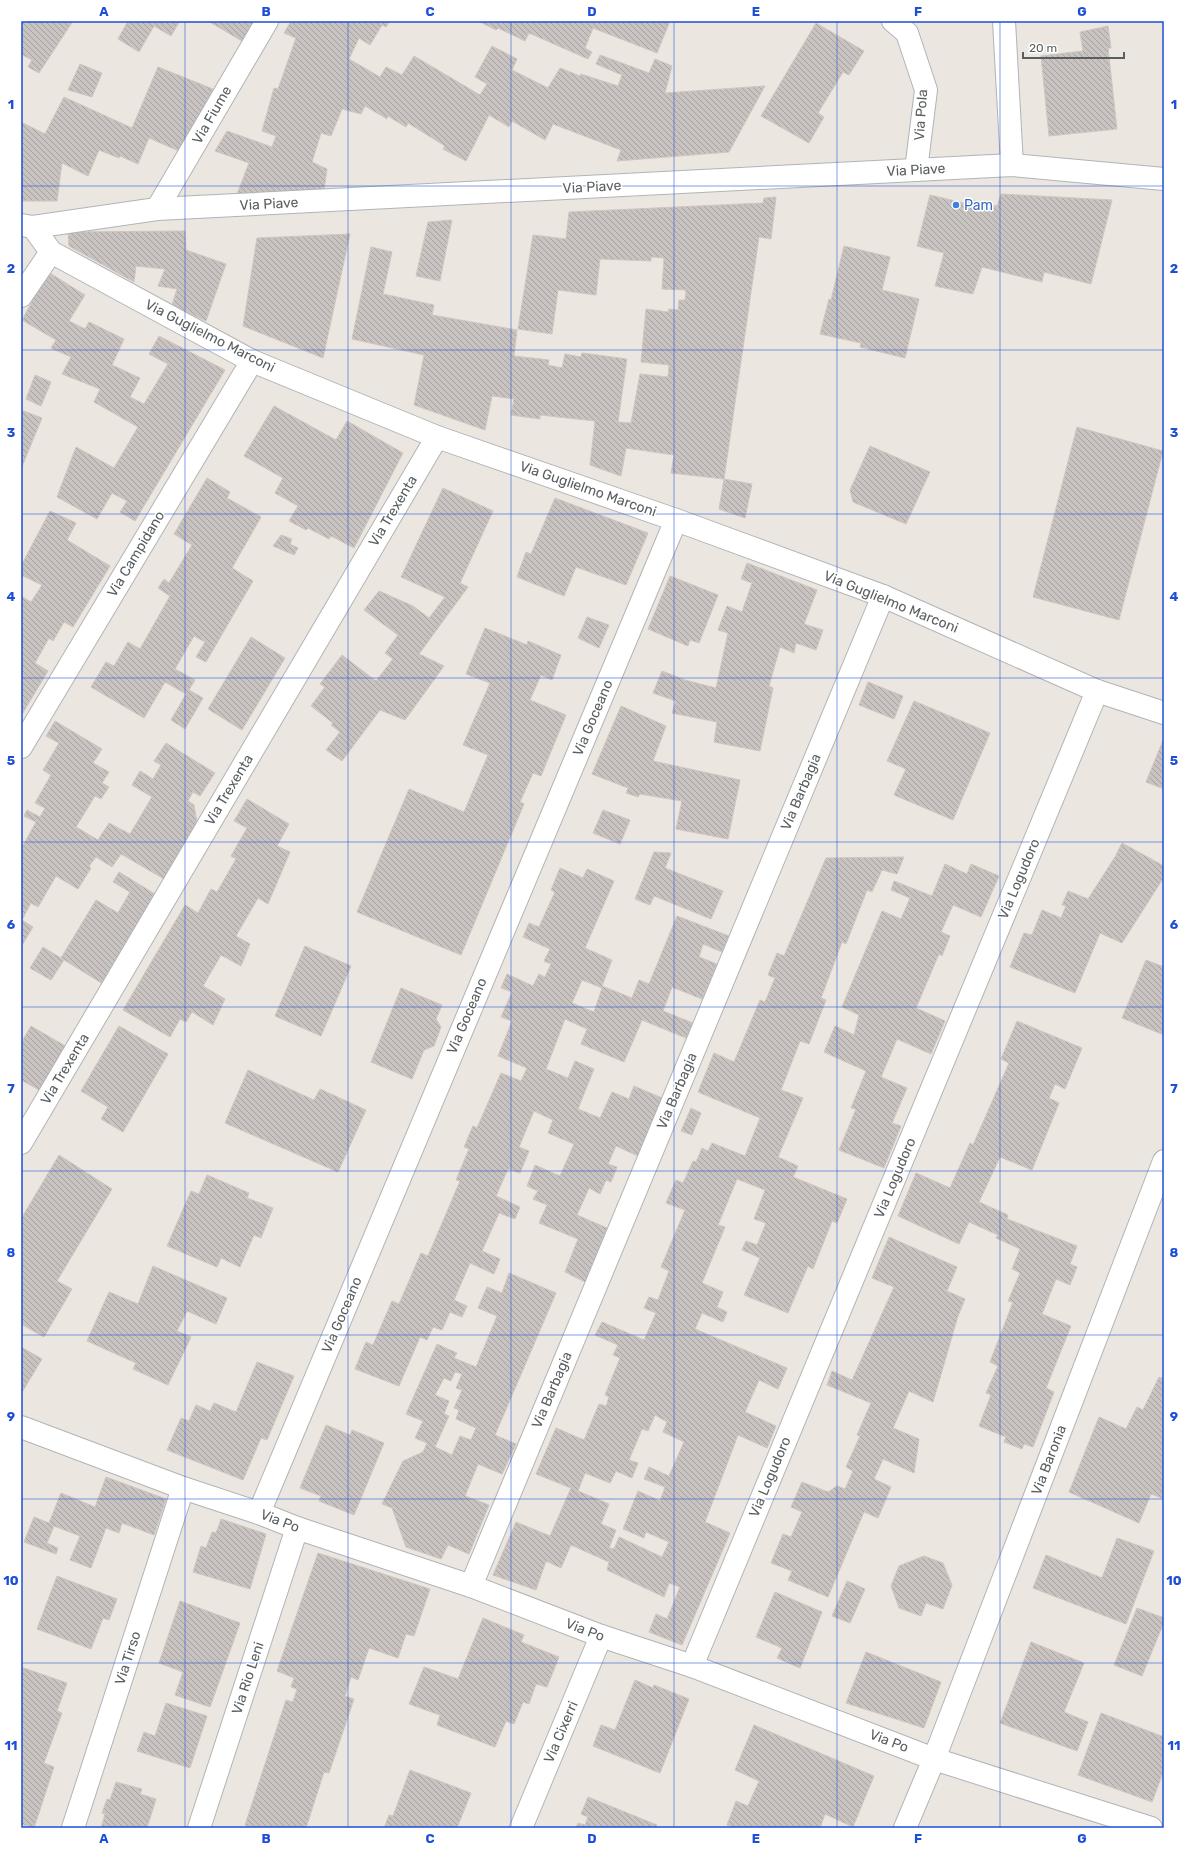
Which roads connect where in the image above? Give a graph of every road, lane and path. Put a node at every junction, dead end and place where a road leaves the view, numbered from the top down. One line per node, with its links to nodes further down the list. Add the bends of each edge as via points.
1 (267, 21): 7 (street, Via Fiume)
2 (893, 21): 5 (street, Via Pola, via 907,33 926,90)
3 (1004, 21): 4 (street)
4 (1012, 165): 5 (street, Via Piave); 6 (street, Via Piave)
5 (916, 170): 7 (street, Via Piave)
6 (1164, 179)
7 (157, 209): 8 (street, Via Piave)
8 (27, 226): 9 (street, Via Guglielmo Marconi)
9 (51, 252): 10 (street); 11 (street, Via Guglielmo Marconi)
10 (21, 296)
11 (252, 361): 12 (street, Via Guglielmo Marconi); 17 (street, Via Campidano)
12 (437, 437): 13 (street, Via Guglielmo Marconi); 18 (street, Via Trexenta)
13 (676, 520): 14 (street, Via Guglielmo Marconi); 22 (street, Via Goceano)
14 (883, 596): 15 (street, Via Guglielmo Marconi); 24 (street, Via Barbagia)
15 (1097, 691): 16 (street, Via Guglielmo Marconi); 26 (street, Via Logudoro)
16 (1164, 712)
17 (21, 747)
18 (21, 1143)
19 (1164, 1161): 27 (street, Via Baronia)
20 (21, 1427): 21 (street, Via Po)
21 (183, 1488): 22 (street, Via Po); 28 (street, Via Tirso)
22 (259, 1513): 23 (street, Via Po)
23 (297, 1528): 24 (street, Via Po); 29 (street, Via Rio Leni)
24 (471, 1586): 25 (street, Via Po)
25 (601, 1636): 26 (street, Via Po); 30 (street, Via Cixerri)
26 (692, 1666): 27 (street, Via Po)
27 (934, 1759): 31 (street, Via Baronia); 32 (street, Via Po)
28 (73, 1828)
29 (199, 1828)
30 (521, 1828)
31 (904, 1828)
32 (1151, 1828)

